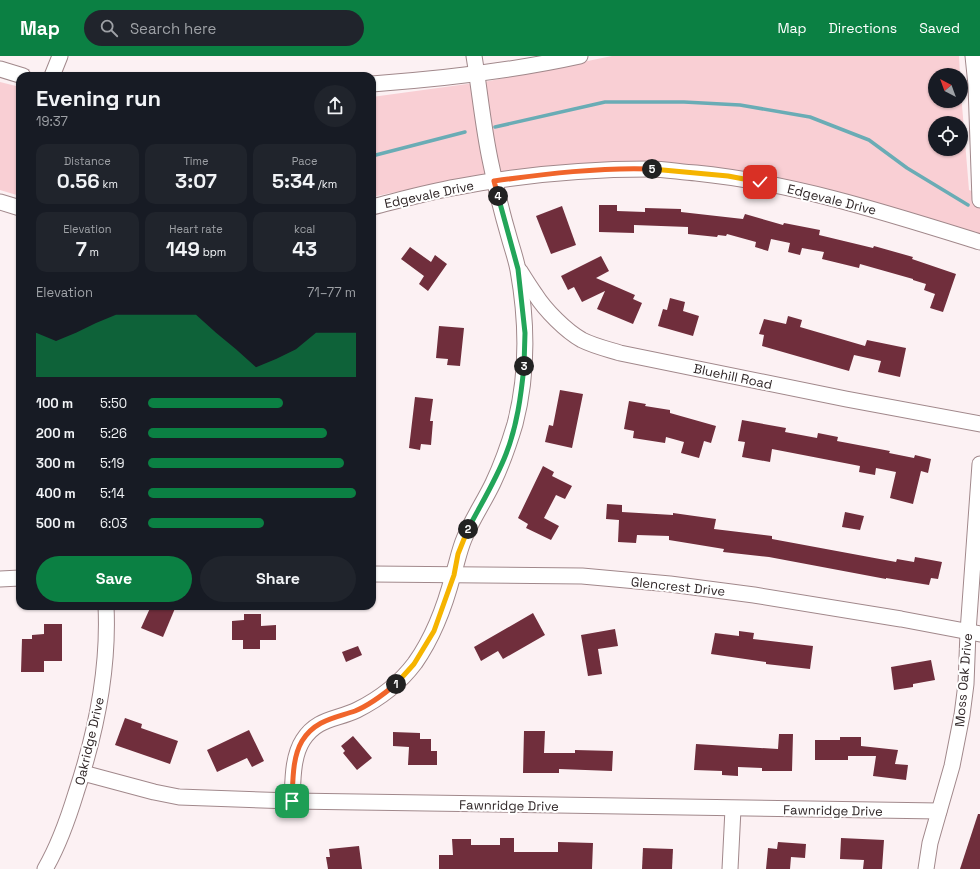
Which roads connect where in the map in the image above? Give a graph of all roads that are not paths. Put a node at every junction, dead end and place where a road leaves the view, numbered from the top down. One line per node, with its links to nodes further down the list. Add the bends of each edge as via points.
1 (60, 56): 6 (street)
2 (474, 56): 7 (street)
3 (580, 56): 7 (street)
4 (973, 56): 11 (street)
5 (0, 69): 8 (street)
6 (54, 72)
7 (477, 73): 9 (street); 10 (street)
8 (16, 74)
9 (376, 84)
10 (494, 181): 13 (street, Edgevale Drive, via 456,187); 15 (street, Edgevale Drive, via 536,175 651,169 728,176 834,198); 16 (street)
11 (980, 200)
12 (0, 202): 14 (street)
13 (376, 206)
14 (16, 207)
15 (980, 242)
16 (518, 269): 17 (street, Bluehill Road, via 552,314 580,339 593,345 620,353); 20 (street, via 525,333 522,392 506,453 468,528 458,554)
17 (980, 424)
18 (980, 464): 24 (street, Moss Oak Drive)
19 (376, 574): 20 (street, Glencrest Drive)
20 (454, 575): 24 (street, Glencrest Drive, via 582,576 670,584 754,595); 26 (street, via 434,631 414,664 398,682 385,694 356,710 326,720 302,741 295,761)
21 (16, 578): 22 (street)
22 (0, 579)
23 (106, 610): 25 (street, Oakridge Drive, via 97,717)
24 (974, 633): 28 (street, Moss Oak Drive, via 952,766)
25 (83, 773): 26 (street, Fawnridge Drive, via 179,797); 29 (street, Oakridge Drive, via 68,820)
26 (292, 801): 27 (street, Fawnridge Drive)
27 (734, 809): 28 (street, Fawnridge Drive); 30 (street)
28 (939, 811): 31 (street, Moss Oak Drive)
29 (45, 869)
30 (730, 869)
31 (926, 869)

